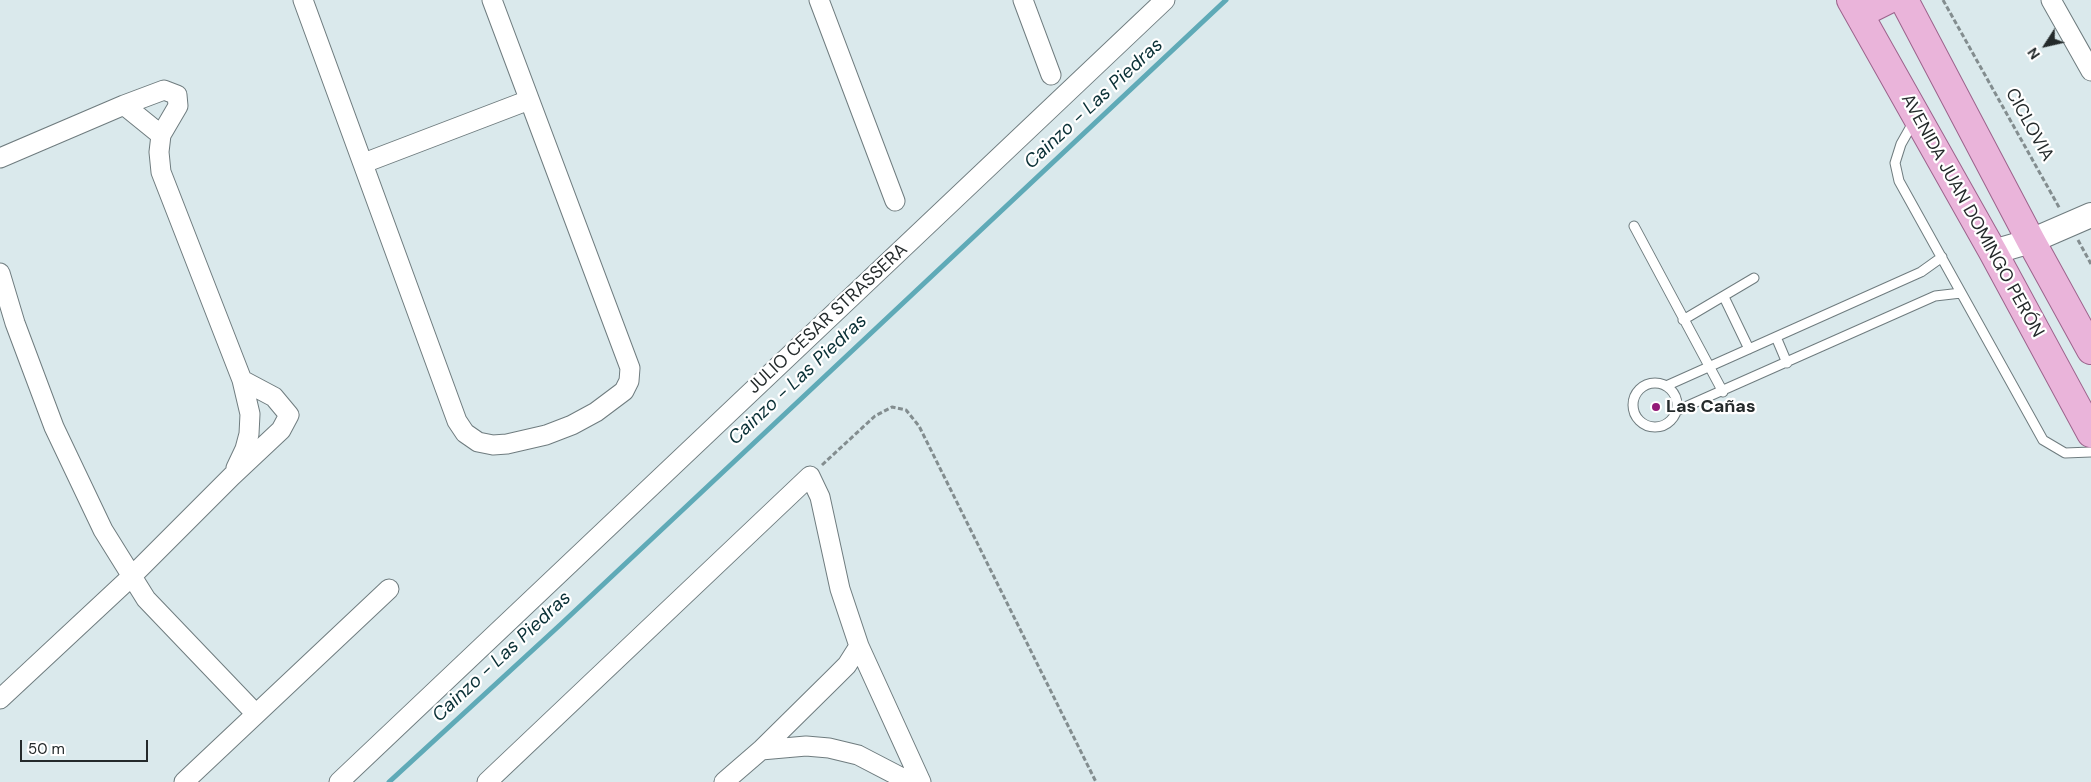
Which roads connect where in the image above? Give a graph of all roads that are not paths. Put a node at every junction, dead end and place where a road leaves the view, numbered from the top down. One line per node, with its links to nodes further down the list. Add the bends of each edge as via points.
1 (303, 0): 17 (street)
2 (492, 0): 12 (street)
3 (819, 0): 18 (street)
4 (1023, 0): 11 (street)
5 (1165, 0): 48 (street, JULIO CESAR STRASSERA)
6 (1887, 0): 9 (main road)
7 (1904, 0): 21 (main road)
8 (2052, 0): 10 (street)
9 (1855, 7): 14 (main road, AVENIDA JUAN DOMINGO PERÓN)
10 (2091, 71)
11 (1051, 75)
12 (529, 100): 17 (street); 17 (street, via 630,368 624,391 596,412 546,435 493,446 464,433)
13 (124, 105): 15 (street); 15 (street, via 164,90 177,95 178,106); 16 (street)
14 (1916, 116): 22 (main road, AVENIDA JUAN DOMINGO PERÓN); 23 (lane, via 1900,144 1895,163 1899,181)
15 (161, 135): 34 (street, via 158,152 161,172)
16 (0, 158)
17 (364, 163)
18 (895, 201)
19 (2091, 215): 21 (street)
20 (1634, 226): 28 (lane)
21 (2031, 241): 22 (street); 31 (main road)
22 (1993, 252): 38 (main road, AVENIDA JUAN DOMINGO PERÓN)
23 (1942, 257): 26 (lane); 29 (lane, via 1922,272)
24 (0, 273): 41 (street, via 54,427 103,530)
25 (1754, 278): 27 (lane)
26 (1961, 293): 32 (lane, via 1935,296); 39 (lane, via 2043,440 2065,453)
27 (1724, 297): 28 (lane); 30 (lane)
28 (1684, 320): 33 (lane)
29 (1776, 337): 30 (lane); 32 (lane)
30 (1749, 349): 33 (lane)
31 (2091, 350)
32 (1787, 363): 36 (lane)
33 (1708, 367): 35 (lane); 36 (lane)
34 (242, 380): 40 (street, via 250,414 249,434); 40 (street, via 274,397 289,415 281,430)
35 (1666, 386): 37 (lane, via 1675,397); 37 (lane, via 1645,385 1634,396 1633,410 1641,422 1655,427 1668,423)
36 (1723, 392): 37 (lane)
37 (1676, 411)
38 (2091, 433)
39 (2091, 452)
40 (232, 476): 41 (street)
41 (131, 577): 44 (street); 45 (street, via 146,599)
42 (389, 589): 45 (street)
43 (860, 646): 46 (street, via 847,665); 49 (street, via 840,589 820,497 810,476); 52 (street)
44 (0, 699)
45 (256, 714): 47 (street)
46 (760, 750): 50 (street); 51 (street, via 806,746 829,748 858,755)
47 (184, 782)
48 (339, 782)
49 (487, 782)
50 (724, 782)
51 (910, 782)
52 (921, 782)

